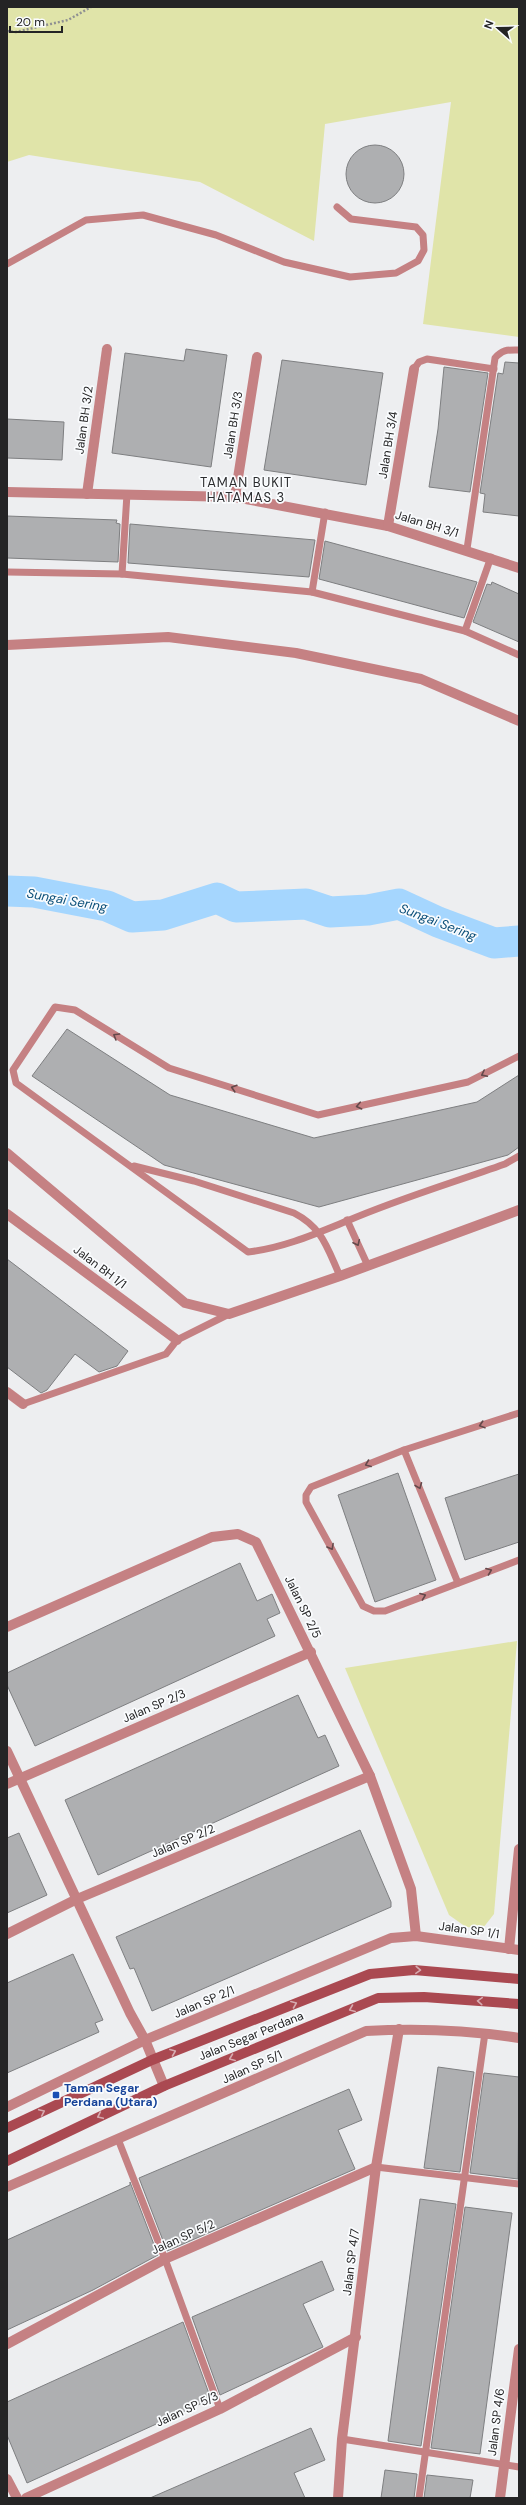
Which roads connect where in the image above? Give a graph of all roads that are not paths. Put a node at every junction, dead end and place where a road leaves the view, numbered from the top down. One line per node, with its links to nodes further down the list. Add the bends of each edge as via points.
1 (337, 207): 2 (lane, via 351,219 416,226 423,235 424,243 424,250 418,261 396,274 350,277 284,262 216,235 143,215 86,220)
2 (7, 264)
3 (106, 349): 9 (street, Jalan BH 3/2)
4 (519, 350): 7 (lane, via 501,352 495,358)
5 (257, 357): 11 (street, Jalan BH 3/3)
6 (414, 369): 7 (lane, via 418,362 427,359); 13 (street, Jalan BH 3/4)
7 (494, 369): 14 (lane)
8 (7, 492): 9 (street, Jalan BH 3/1)
9 (87, 494): 10 (street, Jalan BH 3/1)
10 (127, 494): 11 (street, Jalan BH 3/1); 18 (lane)
11 (235, 497): 12 (street, Jalan BH 3/1)
12 (325, 512): 13 (street, Jalan BH 3/1); 19 (lane)
13 (388, 526): 14 (street, Jalan BH 3/1)
14 (467, 549): 15 (street, Jalan BH 3/1)
15 (491, 557): 16 (street, Jalan BH 3/1); 20 (lane)
16 (519, 568)
17 (7, 572): 18 (lane)
18 (122, 574): 19 (lane)
19 (312, 592): 20 (lane)
20 (465, 631): 22 (lane)
21 (7, 645): 23 (street, via 168,636 296,653 421,679)
22 (519, 655)
23 (519, 720)
24 (519, 1056): 27 (lane, one-way to 27, via 468,1082 318,1115 169,1068 74,1010 55,1007 13,1070 16,1083)
25 (7, 1153): 34 (street, via 185,1303)
26 (519, 1156): 30 (lane, via 505,1164)
27 (131, 1165): 31 (lane, via 194,1180 294,1213 309,1221); 31 (lane, via 248,1252 263,1251)
28 (519, 1210): 32 (street)
29 (7, 1214): 35 (street, Jalan BH 1/1)
30 (347, 1220): 31 (lane); 32 (lane, one-way to 32)
31 (321, 1232): 33 (lane)
32 (368, 1266): 33 (street)
33 (340, 1276): 34 (street)
34 (229, 1314): 35 (lane)
35 (177, 1340): 37 (lane, via 166,1354)
36 (7, 1392): 37 (street)
37 (23, 1404)
38 (519, 1413): 39 (lane, one-way to 39)
39 (404, 1450): 41 (lane, one-way to 41); 41 (lane, one-way to 41, via 311,1487 306,1495 306,1502 364,1606 374,1611 385,1611)
40 (519, 1560): 41 (lane, one-way to 40)
41 (458, 1583)
42 (7, 1627): 43 (street, Jalan SP 2/5, via 212,1537 238,1534 256,1542)
43 (311, 1652): 45 (street, Jalan SP 2/5); 46 (street, Jalan SP 2/3)
44 (7, 1751): 46 (street)
45 (370, 1776): 49 (street, Jalan SP 2/2); 51 (street, Jalan SP 2/5, via 411,1889)
46 (20, 1778): 47 (street, Jalan SP 2/3); 49 (street)
47 (7, 1784)
48 (519, 1849): 52 (street)
49 (77, 1899): 50 (street, Jalan SP 2/2); 58 (street)
50 (7, 1934)
51 (416, 1936): 52 (street, Jalan SP 1/1); 58 (street, Jalan SP 2/1, via 391,1938)
52 (514, 1949)
53 (519, 1979): 59 (street, Jalan Segar Perdana, one-way to 53, via 370,1974 414,1970)
54 (519, 2004): 60 (street, Jalan Segar Perdana, one-way to 60, via 424,1997 378,1998)
55 (399, 2029): 56 (street, Jalan SP 5/1); 63 (street, Jalan SP 5/1, via 366,2031); 65 (street, Jalan SP 4/7)
56 (485, 2033): 57 (street, Jalan SP 5/1); 66 (lane)
57 (519, 2038)
58 (145, 2040): 59 (street); 61 (street, Jalan SP 2/1)
59 (152, 2060): 60 (street); 62 (street, Jalan Segar Perdana, one-way to 59)
60 (164, 2086): 64 (street, Jalan Segar Perdana, one-way to 64)
61 (7, 2107)
62 (7, 2128)
63 (118, 2139): 68 (street, Jalan SP 5/1); 69 (lane)
64 (7, 2161)
65 (376, 2167): 66 (lane); 69 (street, Jalan SP 5/2); 70 (street, Jalan SP 4/7)
66 (463, 2177): 67 (lane); 75 (lane)
67 (519, 2184)
68 (7, 2187)
69 (165, 2259): 71 (street, Jalan SP 5/2); 73 (lane)
70 (356, 2337): 73 (street, Jalan SP 5/3); 74 (street, Jalan SP 4/7)
71 (7, 2344)
72 (519, 2349): 76 (street, Jalan SP 4/6)
73 (220, 2409): 80 (street, Jalan SP 5/3)
74 (342, 2439): 75 (lane); 81 (street, Jalan SP 4/7)
75 (425, 2452): 76 (lane); 82 (lane)
76 (504, 2464): 77 (lane); 83 (street, Jalan SP 4/6)
77 (519, 2467)
78 (7, 2479): 79 (street)
79 (17, 2498)
80 (26, 2498)
81 (338, 2498)
82 (419, 2498)
83 (500, 2498)

